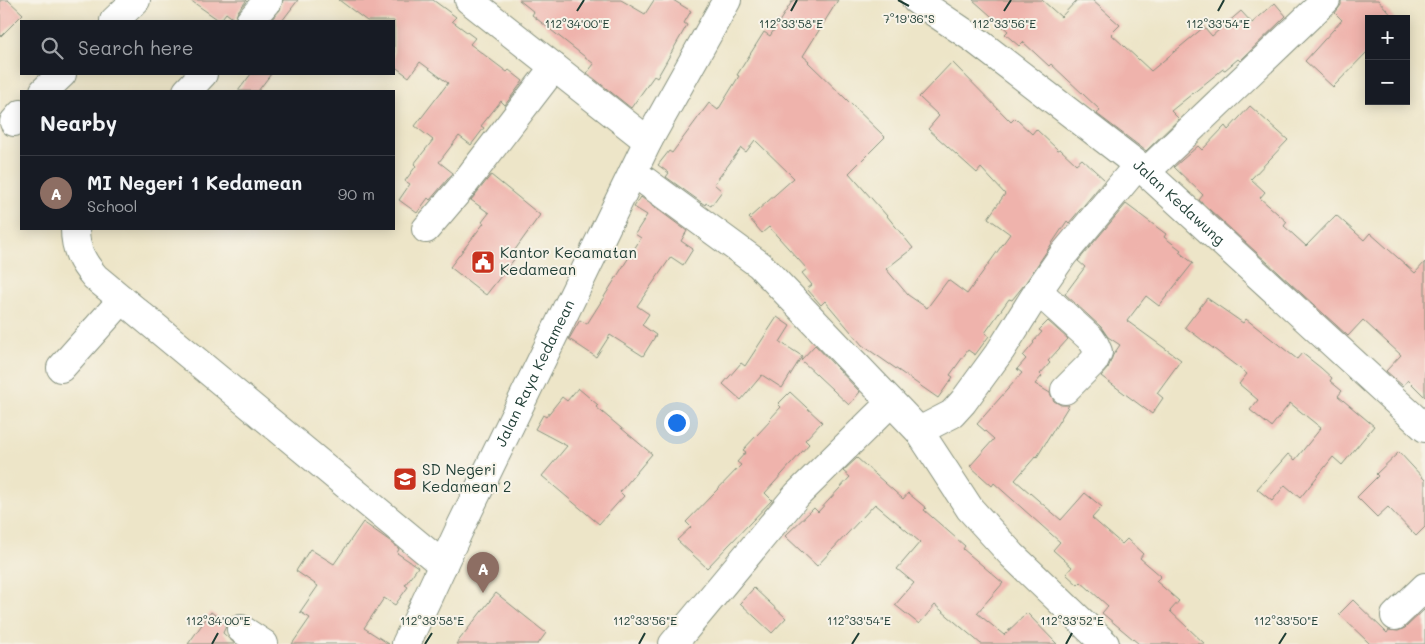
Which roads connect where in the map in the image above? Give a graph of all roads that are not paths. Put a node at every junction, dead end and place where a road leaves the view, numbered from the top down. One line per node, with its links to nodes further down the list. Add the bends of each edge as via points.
1 (136, 0): 7 (main road)
2 (268, 0): 8 (main road)
3 (469, 0): 9 (main road)
4 (727, 0): 14 (main road, Jalan Raya Kedamean)
5 (916, 0): 15 (main road, Jalan Kedawung, via 974,39)
6 (1326, 0): 15 (main road)
7 (115, 20)
8 (251, 20)
9 (554, 67): 14 (main road); 17 (main road, via 461,188)
10 (61, 75): 12 (main road)
11 (202, 75): 13 (main road)
12 (45, 90)
13 (188, 90)
14 (648, 141): 16 (main road, Jalan Raya Kedamean)
15 (1142, 168): 19 (main road, via 1063,255); 24 (main road, Jalan Kedawung)
16 (633, 172): 23 (main road, via 760,265); 26 (main road, Jalan Raya Kedamean)
17 (426, 228)
18 (75, 230): 20 (main road, via 76,245 85,266)
19 (1038, 291): 22 (main road, via 1091,339 1098,352 1094,361); 25 (main road, via 963,402 952,414)
20 (122, 300): 21 (main road); 26 (main road)
21 (61, 368)
22 (1065, 390)
23 (891, 402): 25 (main road); 32 (main road, via 797,495)
24 (1425, 428)
25 (919, 431): 33 (main road, via 970,508 1012,555)
26 (443, 565): 31 (main road, Jalan Raya Kedamean)
27 (1425, 587): 28 (main road)
28 (1395, 616)
29 (241, 629): 30 (main road)
30 (264, 644)
31 (406, 644)
32 (673, 644)
33 (1105, 644)

